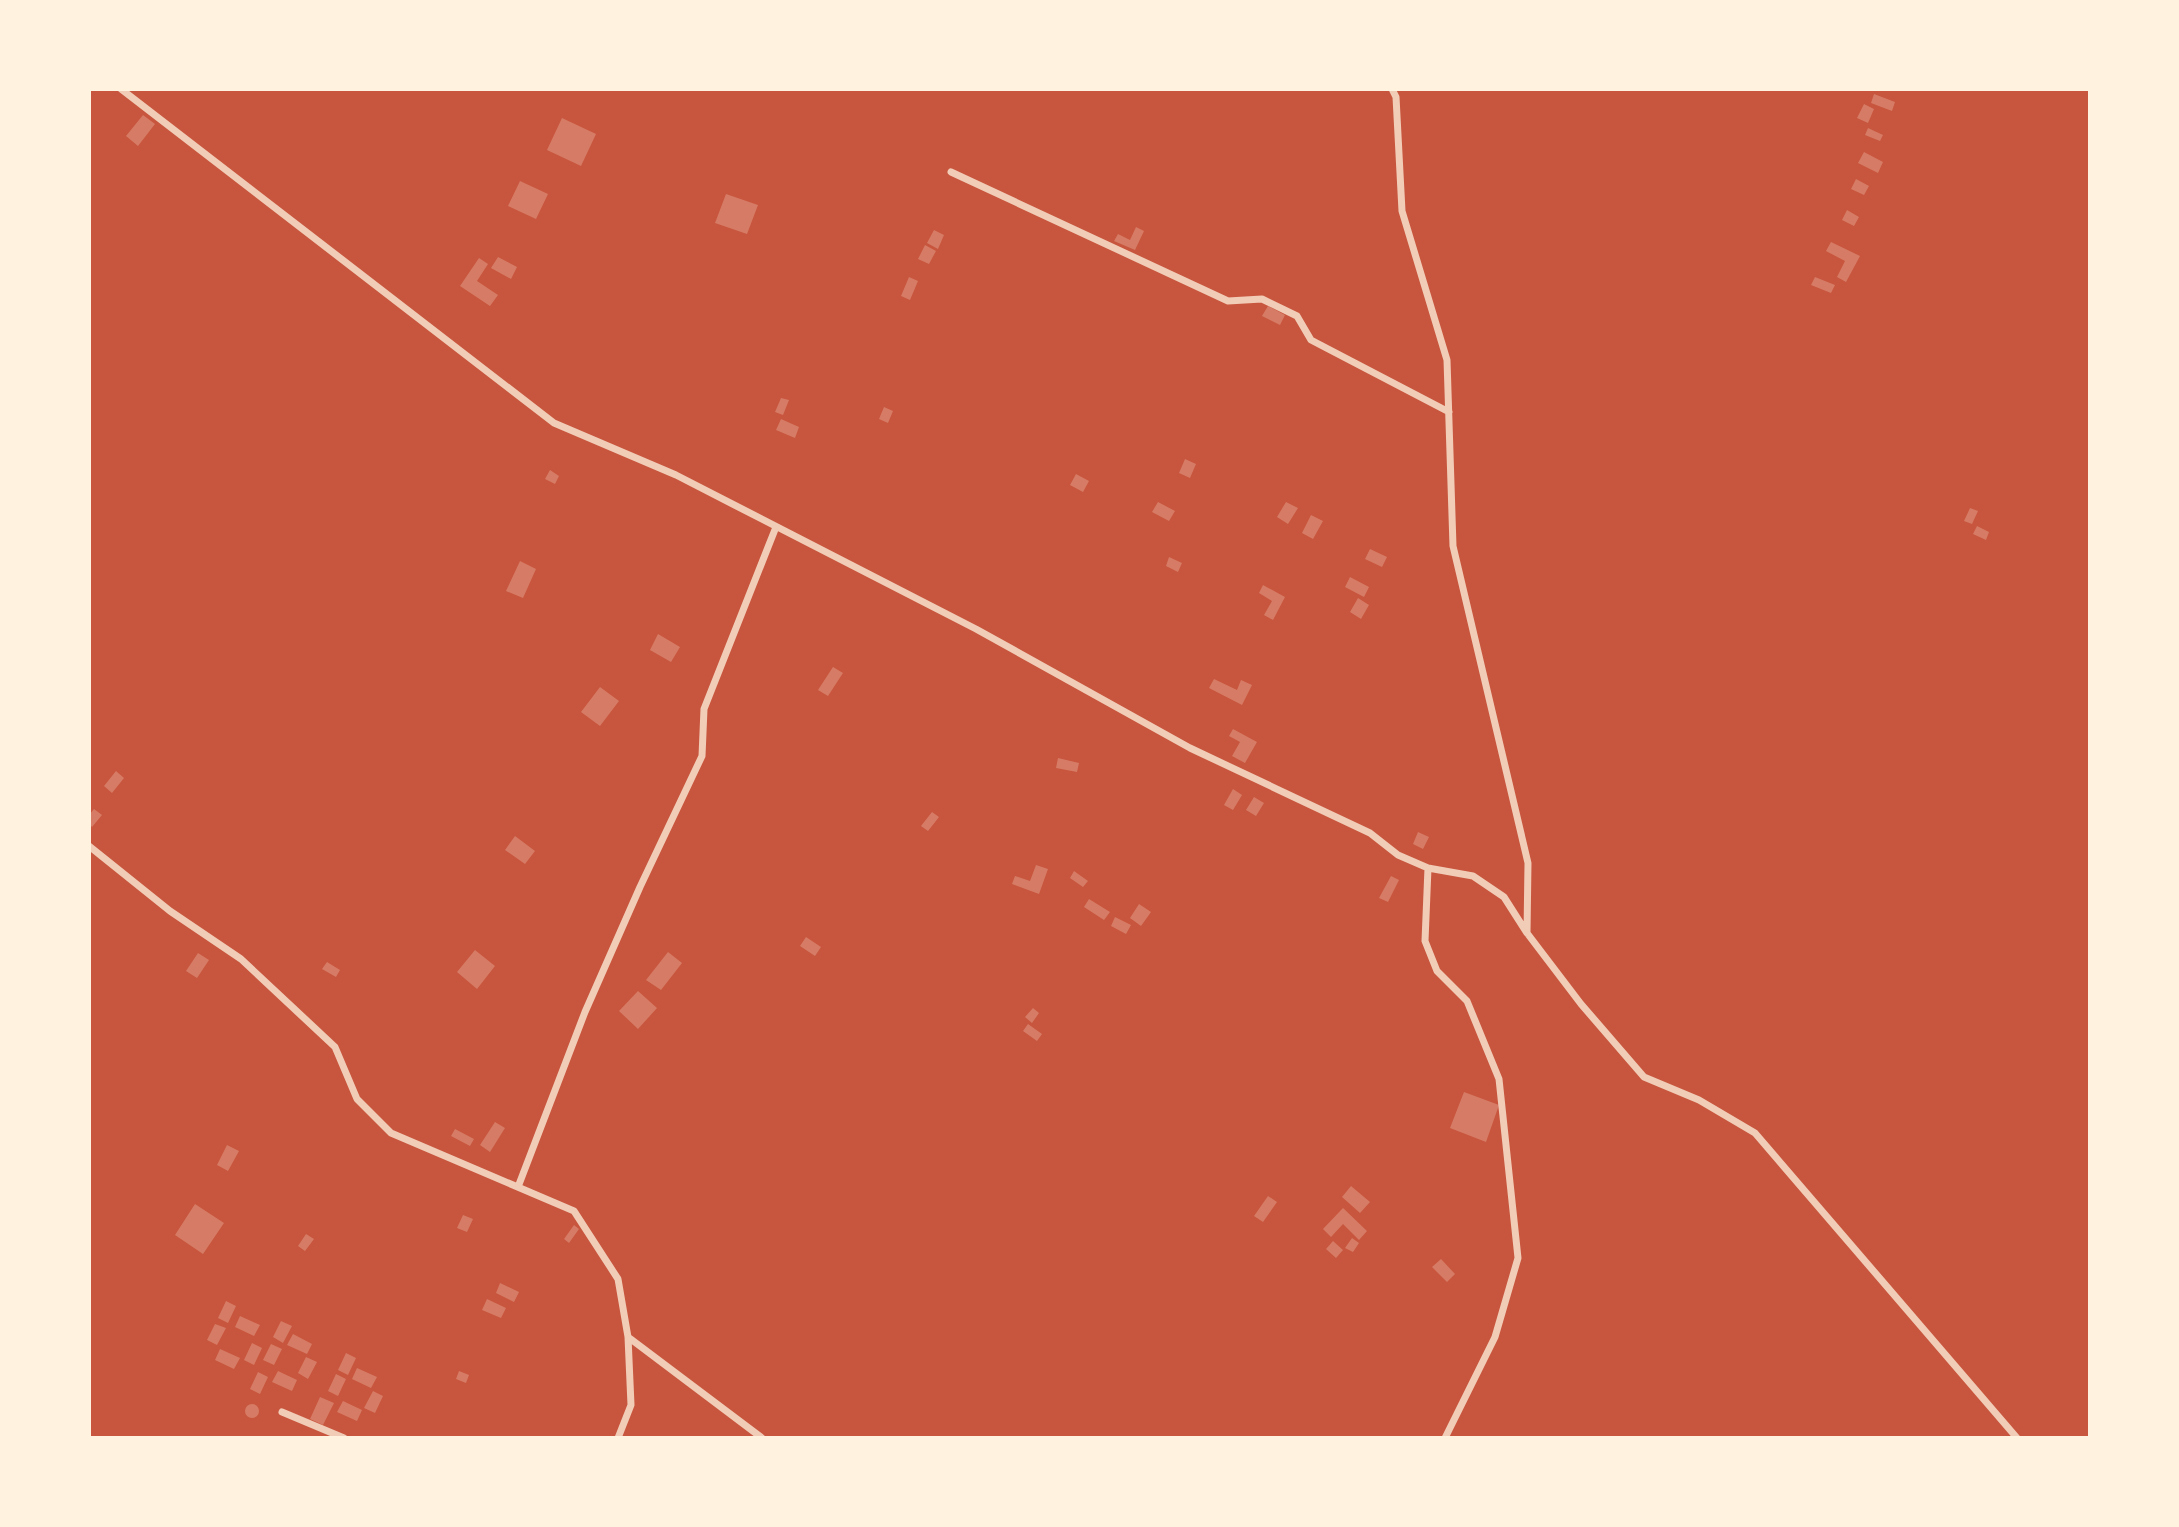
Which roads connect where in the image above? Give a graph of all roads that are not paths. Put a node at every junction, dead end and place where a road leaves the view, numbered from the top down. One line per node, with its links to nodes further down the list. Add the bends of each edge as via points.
1 (121, 89): 5 (street, via 554,423 676,475)
2 (1392, 89): 4 (street, via 1402,211 1447,360)
3 (951, 172): 4 (street, via 1228,301 1262,299 1297,316 1311,340)
4 (1449, 412): 8 (street, via 1453,546 1528,863)
5 (776, 527): 7 (street, via 976,629 1190,748 1370,833 1398,855); 9 (street, via 704,709 702,756 585,1012)
6 (89, 846): 9 (street, via 170,911 241,959 335,1047 357,1099 391,1133)
7 (1428, 868): 8 (street, via 1473,876 1504,897); 15 (street, via 1425,941 1437,971 1467,1001 1499,1079 1518,1258 1494,1338)
8 (1527, 933): 16 (street, via 1644,1077 1699,1100 1755,1133)
9 (518, 1187): 10 (street, via 574,1211 618,1279)
10 (628, 1337): 13 (street, via 631,1405); 14 (street)
11 (282, 1412): 12 (street)
12 (344, 1438)
13 (618, 1438)
14 (762, 1438)
15 (1445, 1438)
16 (2017, 1438)

